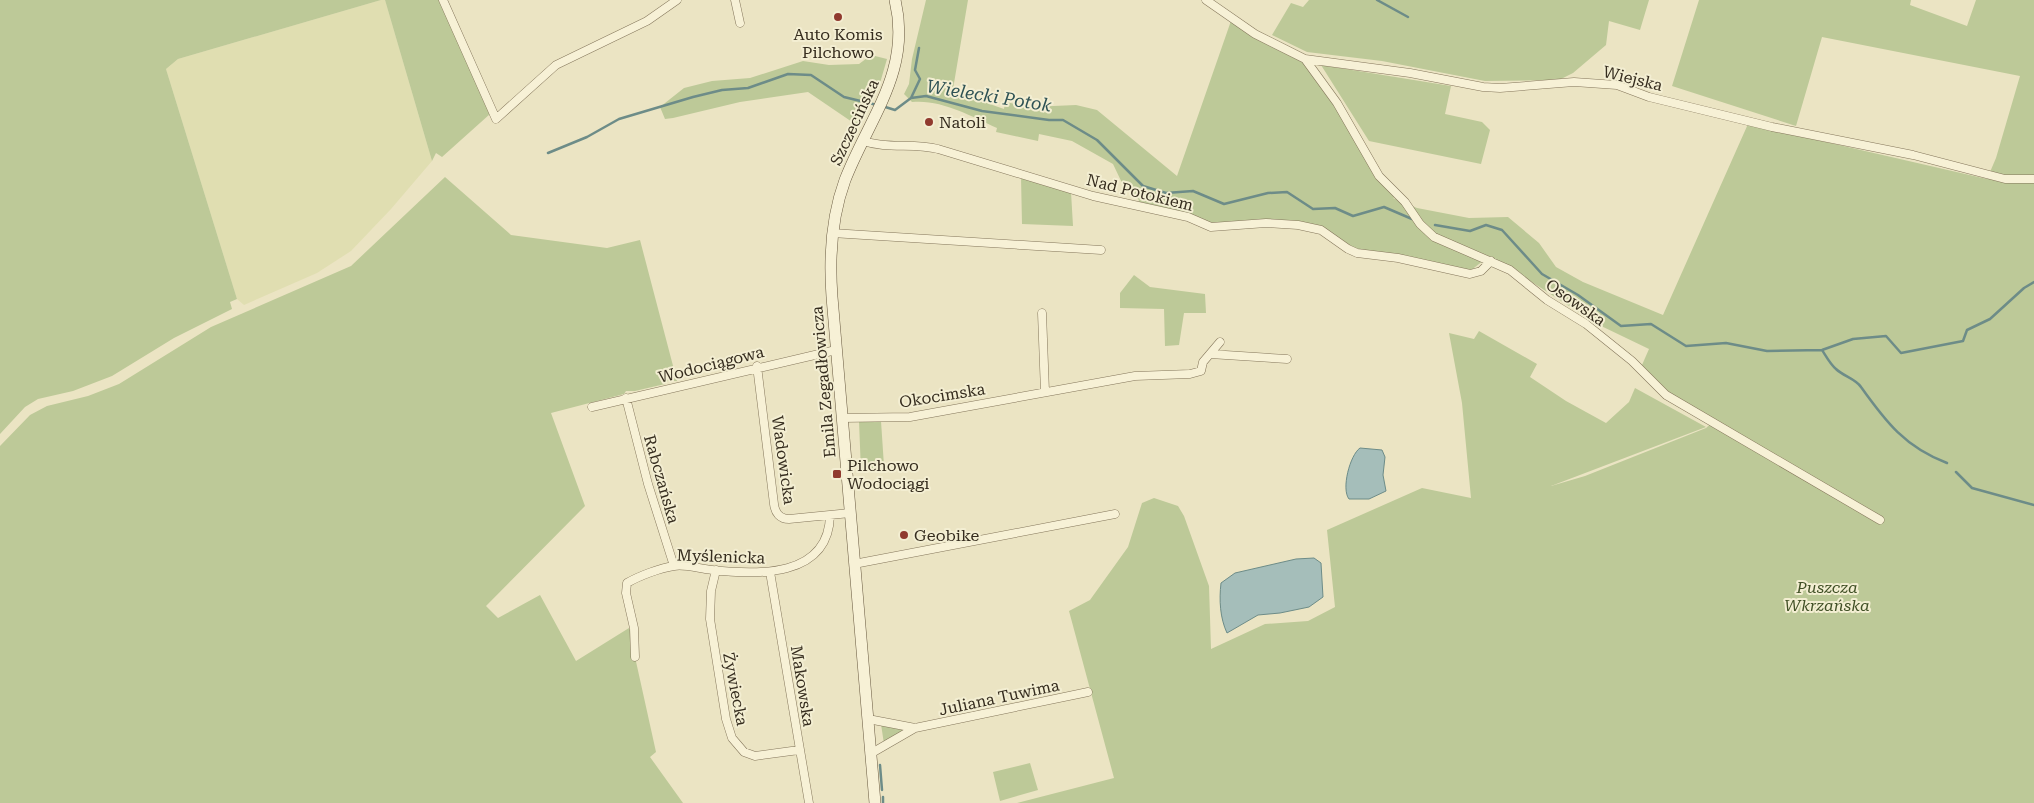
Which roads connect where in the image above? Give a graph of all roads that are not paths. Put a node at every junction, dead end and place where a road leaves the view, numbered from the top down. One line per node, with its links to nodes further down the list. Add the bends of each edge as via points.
1 (443, 0): 2 (street, via 496,119 556,65 647,21)
2 (677, 0)
3 (735, 0): 6 (street)
4 (895, 0): 8 (main road, Szczecińska, via 900,41 895,71)
5 (1206, 0): 7 (street, Wiejska, via 1269,42)
6 (740, 23)
7 (1305, 59): 9 (street, Wiejska, via 1483,87 1574,82 1617,85 1649,97 1772,127 1913,155 2005,179); 13 (street, Osowska, via 1337,103 1379,176 1405,202 1420,224 1434,237)
8 (863, 141): 10 (main road, Szczecińska, via 842,188); 13 (street, Nad Potokiem, via 878,145 915,144 938,149 1093,196 1188,217 1211,227 1266,223 1322,230 1357,253 1398,258 1470,274 1481,271)
9 (2034, 179)
10 (832, 234): 11 (street); 12 (main road, Szczecińska)
11 (1101, 250)
12 (830, 256): 16 (main road, Emila Zegadłowicza)
13 (1491, 261): 27 (street, Osowska, via 1510,270 1546,300 1586,324 1632,361 1666,395 1688,410)
14 (1042, 312): 20 (street)
15 (1220, 342): 17 (street, Okocimska)
16 (836, 350): 19 (street, Wodociągowa); 23 (main road, Emila Zegadłowicza)
17 (1210, 354): 18 (street); 20 (street, Okocimska, via 1201,371 1190,374 1135,376)
18 (1287, 360)
19 (757, 366): 21 (street, Wodociągowa); 26 (street, Wadowicka, via 775,510 784,519)
20 (1045, 392): 23 (street, Okocimska, via 910,416)
21 (626, 398): 22 (street, Wodociągowa); 29 (street, Rabczańska)
22 (592, 407)
23 (842, 418): 24 (main road, Emila Zegadłowicza)
24 (850, 513): 26 (street, Wadowicka); 28 (main road, Emila Zegadłowicza)
25 (1116, 514): 28 (street)
26 (830, 515): 31 (street, Myślenicka, via 827,534 818,552 797,564)
27 (1880, 520)
28 (854, 564): 34 (main road, Emila Zegadłowicza)
29 (674, 566): 30 (street, Myślenicka); 32 (street, Myślenicka, via 626,585 634,628)
30 (716, 570): 31 (street, Myślenicka); 36 (street, Żywiecka, via 710,619 732,738 744,752 756,756)
31 (770, 572): 36 (street, Makowska)
32 (635, 657)
33 (1088, 692): 35 (street, Juliana Tuwima)
34 (868, 719): 35 (street, Juliana Tuwima); 37 (main road, Emila Zegadłowicza)
35 (915, 728): 37 (street, Juliana Tuwima)
36 (799, 750): 38 (street, Makowska)
37 (870, 754): 39 (main road, Emila Zegadłowicza)
38 (809, 803)
39 (875, 803)

